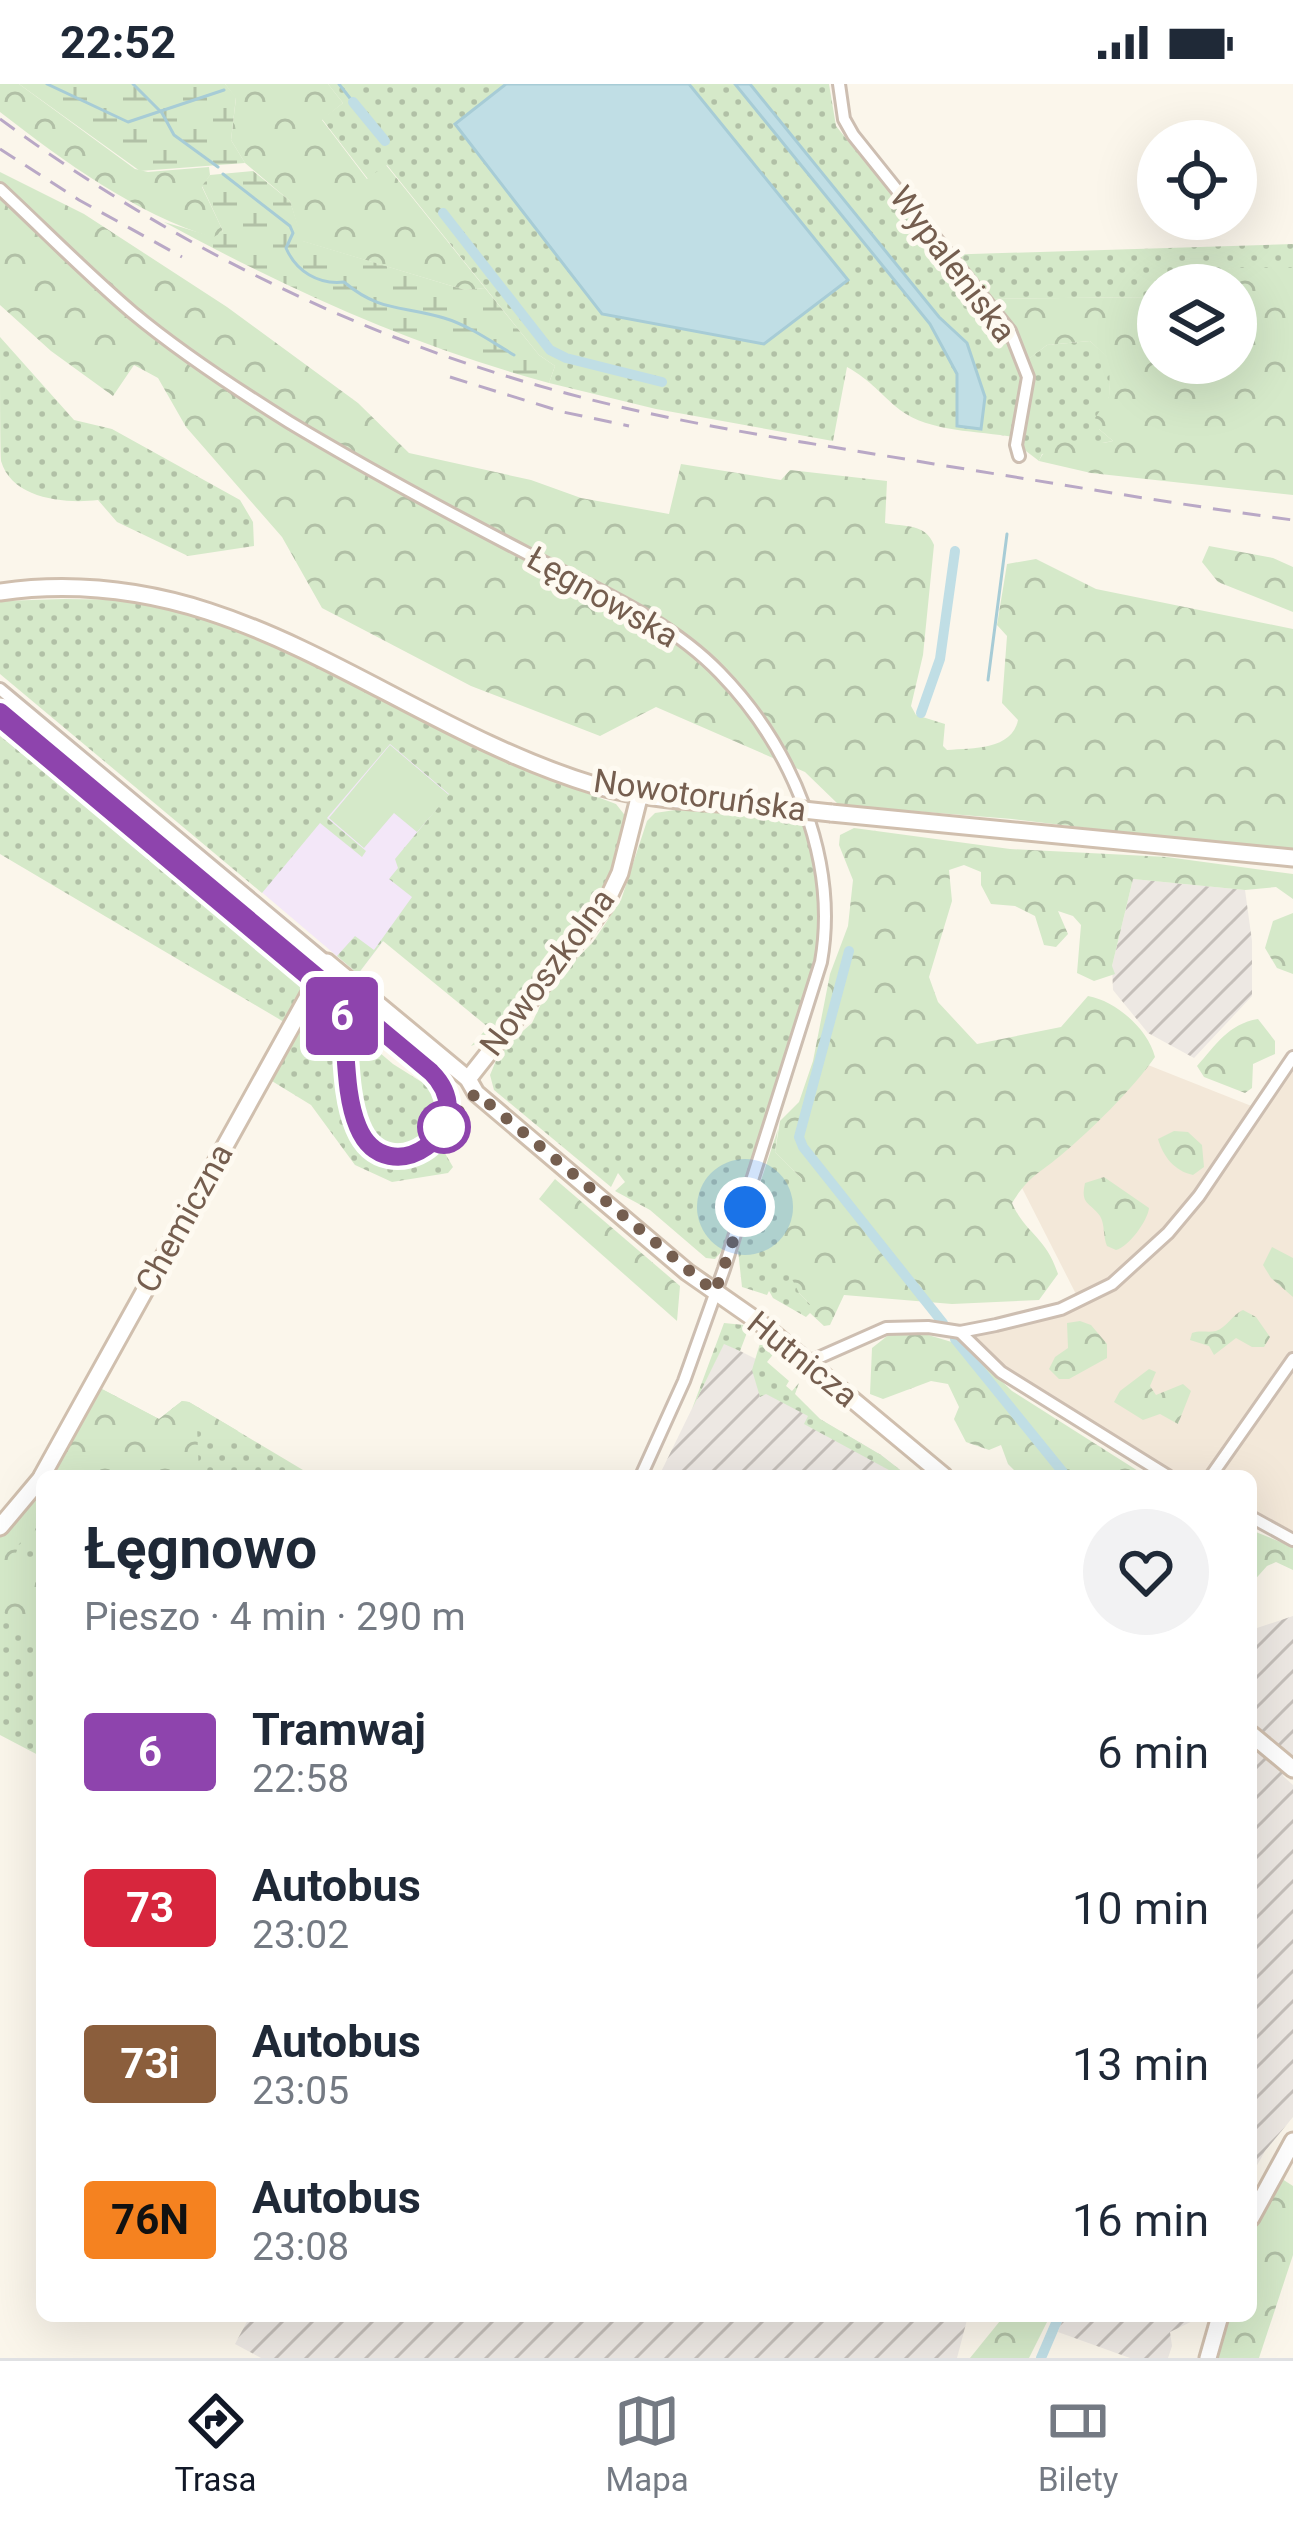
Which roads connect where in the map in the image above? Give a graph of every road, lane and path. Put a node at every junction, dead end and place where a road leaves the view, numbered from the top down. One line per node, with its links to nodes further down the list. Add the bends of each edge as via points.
1 (839, 84): 3 (street, Wypaleniska, via 853,135 1019,348 1029,389)
2 (0, 189): 11 (street, Łęgnowska, via 190,356 404,488 652,619 720,672 754,715 792,778 822,865 826,935)
3 (1019, 456)
4 (0, 592): 6 (street, Nowotoruńska, via 130,593 231,616 530,760)
5 (0, 689): 8 (street, Hutnicza)
6 (640, 794): 7 (street, Nowotoruńska, bridge); 10 (street, Nowoszkolna, via 604,907)
7 (1293, 858)
8 (327, 962): 10 (street, Hutnicza); 15 (street, Chemiczna)
9 (1293, 1057): 12 (street, via 1199,1196 1112,1284 1060,1310)
10 (468, 1079): 11 (street, Hutnicza)
11 (715, 1292): 14 (street, Hutnicza); 16 (street, Łęgnowska)
12 (960, 1332): 14 (street, via 886,1328); 18 (street, via 1001,1372)
13 (1293, 1359): 19 (street)
14 (809, 1362): 17 (street, Hutnicza)
15 (45, 1470)
16 (644, 1470)
17 (937, 1470)
18 (1158, 1470)
19 (1215, 1470)
20 (36, 1483): 22 (street, Chemiczna)
21 (1257, 1520): 23 (street)
22 (0, 1527)
23 (1293, 1540)
24 (1257, 1740): 25 (street)
25 (1293, 1769)
26 (1293, 2141): 27 (street)
27 (1257, 2207)
28 (1218, 2322): 29 (street)
29 (1208, 2358)

